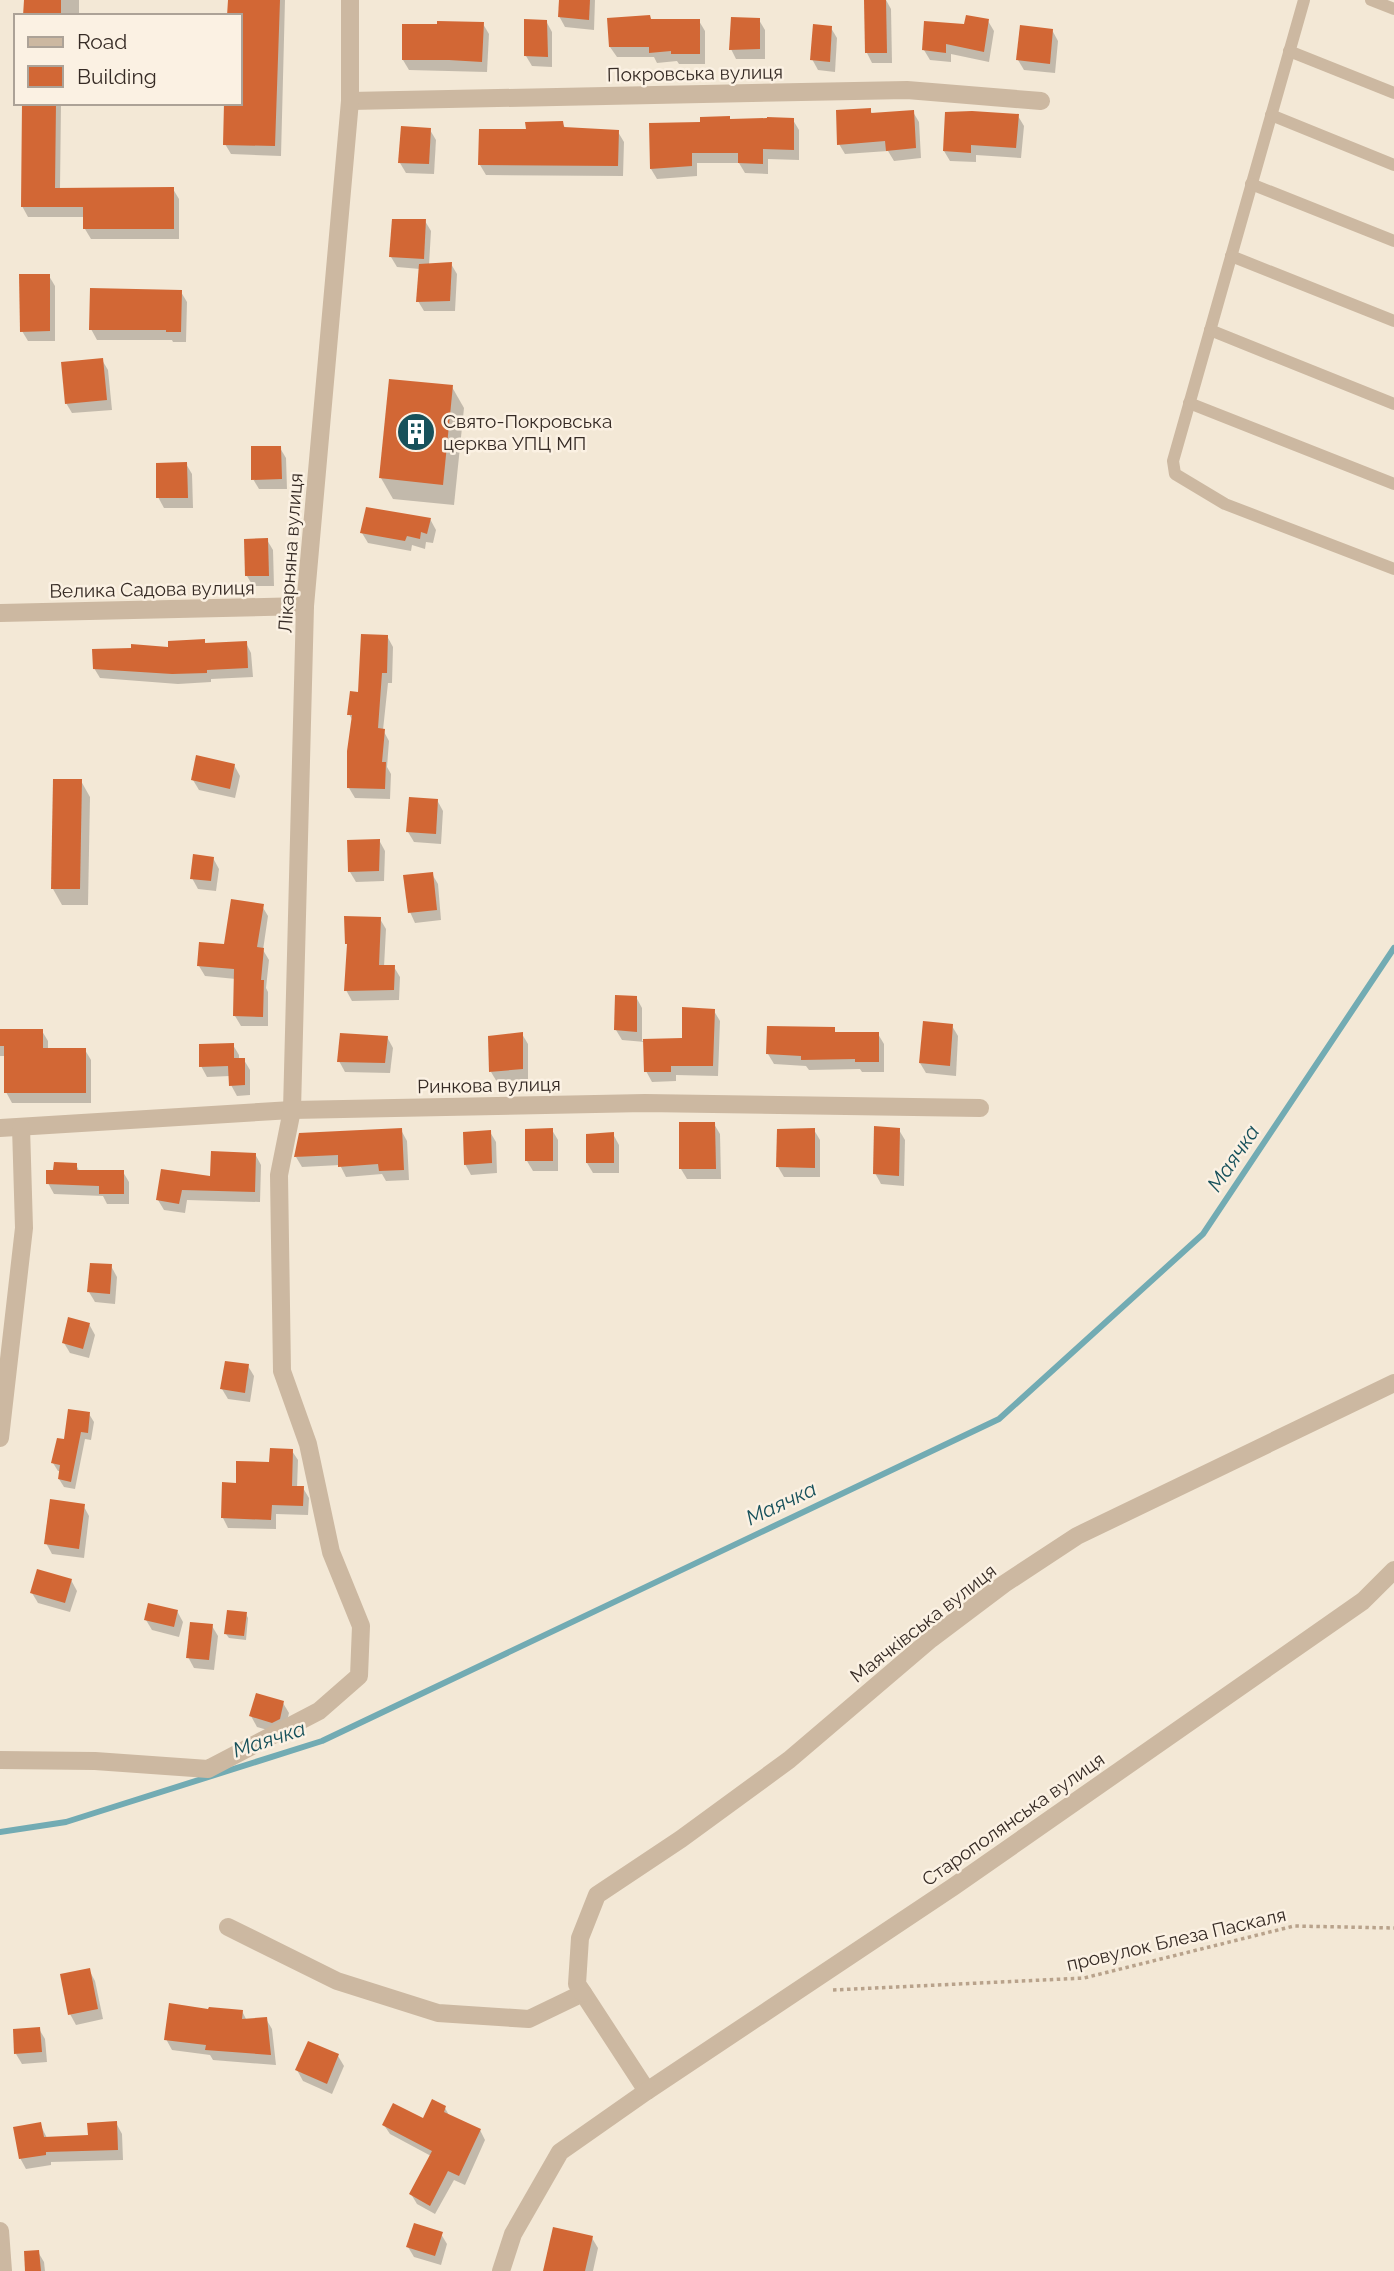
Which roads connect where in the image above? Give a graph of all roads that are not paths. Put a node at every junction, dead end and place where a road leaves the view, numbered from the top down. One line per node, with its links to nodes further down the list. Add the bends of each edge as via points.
1 (350, 0): 7 (street, Лікарняна вулиця)
2 (1304, 0): 5 (lane)
3 (1371, 0): 4 (lane)
4 (1394, 9)
5 (1289, 51): 6 (lane); 9 (lane)
6 (1394, 93)
7 (349, 101): 8 (street, Покровська вулиця, via 907,90); 20 (street, Лікарняна вулиця)
8 (1041, 101)
9 (1271, 115): 10 (lane); 11 (lane)
10 (1394, 165)
11 (1251, 184): 12 (lane); 13 (lane)
12 (1394, 241)
13 (1231, 256): 14 (lane); 15 (lane)
14 (1394, 321)
15 (1210, 330): 16 (lane); 17 (lane)
16 (1189, 403): 18 (lane); 19 (lane, via 1173,461 1175,474 1225,504)
17 (1394, 404)
18 (1394, 484)
19 (1394, 569)
20 (305, 606): 21 (street, Велика Садова вулиця); 23 (street, Лікарняна вулиця)
21 (0, 613)
22 (979, 1108): 23 (street, Ринкова вулиця, via 645,1103)
23 (292, 1110): 24 (street, Ринкова вулиця); 29 (street, Лікарняна вулиця, via 279,1175 282,1371 308,1444 331,1552 361,1626 359,1676 319,1710 208,1769)
24 (21, 1127): 25 (street, Ринкова вулиця); 27 (street, via 24,1228)
25 (0, 1128)
26 (1394, 1383): 31 (street, Маячківська вулиця, via 1077,1536 1004,1584 931,1639 789,1760 597,1895 580,1938 577,1984)
27 (0, 1438)
28 (1394, 1570): 32 (street, Старополянська вулиця, via 1352,1609 953,1887)
29 (0, 1760)
30 (228, 1927): 31 (street, via 337,1981 438,2013 529,2020)
31 (583, 1993): 32 (street)
32 (648, 2091): 35 (street, Старополянська вулиця, via 560,2152 513,2234)
33 (0, 2231): 34 (street)
34 (3, 2271)
35 (501, 2271)

